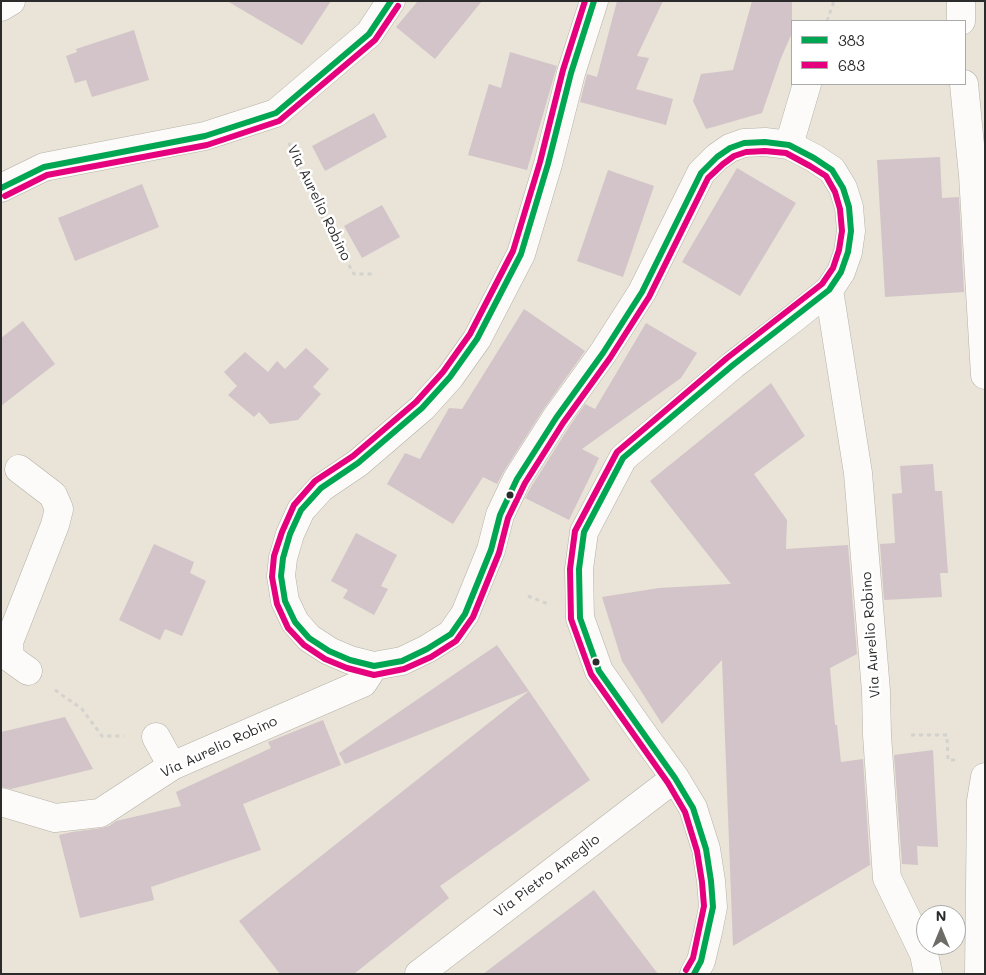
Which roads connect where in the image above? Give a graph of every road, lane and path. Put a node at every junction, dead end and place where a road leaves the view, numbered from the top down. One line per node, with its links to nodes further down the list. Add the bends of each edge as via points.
1 (12, 1): 6 (street)
2 (391, 1): 11 (street, via 369,34)
3 (594, 1): 18 (street, via 521,254 477,339 450,377 422,408 358,462 321,488 301,510 290,534 281,576 285,600 295,622 309,638 329,651)
4 (834, 1): 7 (path)
5 (961, 1): 8 (street)
6 (1, 7)
7 (827, 20)
8 (961, 20)
9 (807, 85): 12 (street)
10 (964, 85): 16 (street)
11 (276, 112): 13 (street, via 205,136 44,167); 14 (path, Via Aurelio Robino, via 319,211 354,274)
12 (789, 145): 15 (street, via 832,170 849,207 851,231 848,252); 18 (street, via 744,143 717,157 702,174 642,292 517,479 500,515 491,550 465,614 451,634 427,649 402,661)
13 (1, 188)
14 (375, 274)
15 (829, 290): 20 (street, Via Aurelio Robino, via 858,473); 25 (street, via 733,365 623,458 584,532 578,569 580,618 596,662 610,687)
16 (985, 375)
17 (19, 469): 19 (street, via 53,495 59,509 9,642 10,658)
18 (374, 666): 23 (street, Via Aurelio Robino, via 363,683)
19 (28, 671): 21 (path, via 82,709 102,736)
20 (877, 736): 22 (path, via 947,736 948,760); 29 (street, Via Aurelio Robino, via 887,878 924,954)
21 (156, 737): 23 (street)
22 (957, 760)
23 (172, 766): 26 (street, Via Aurelio Robino, via 100,812 55,818)
24 (985, 777): 30 (street, via 981,801)
25 (675, 778): 27 (street, Via Pietro Ameglio); 28 (street, via 694,808 711,881 713,907 701,961)
26 (1, 802)
27 (420, 974)
28 (694, 974)
29 (928, 974)
30 (979, 974)

